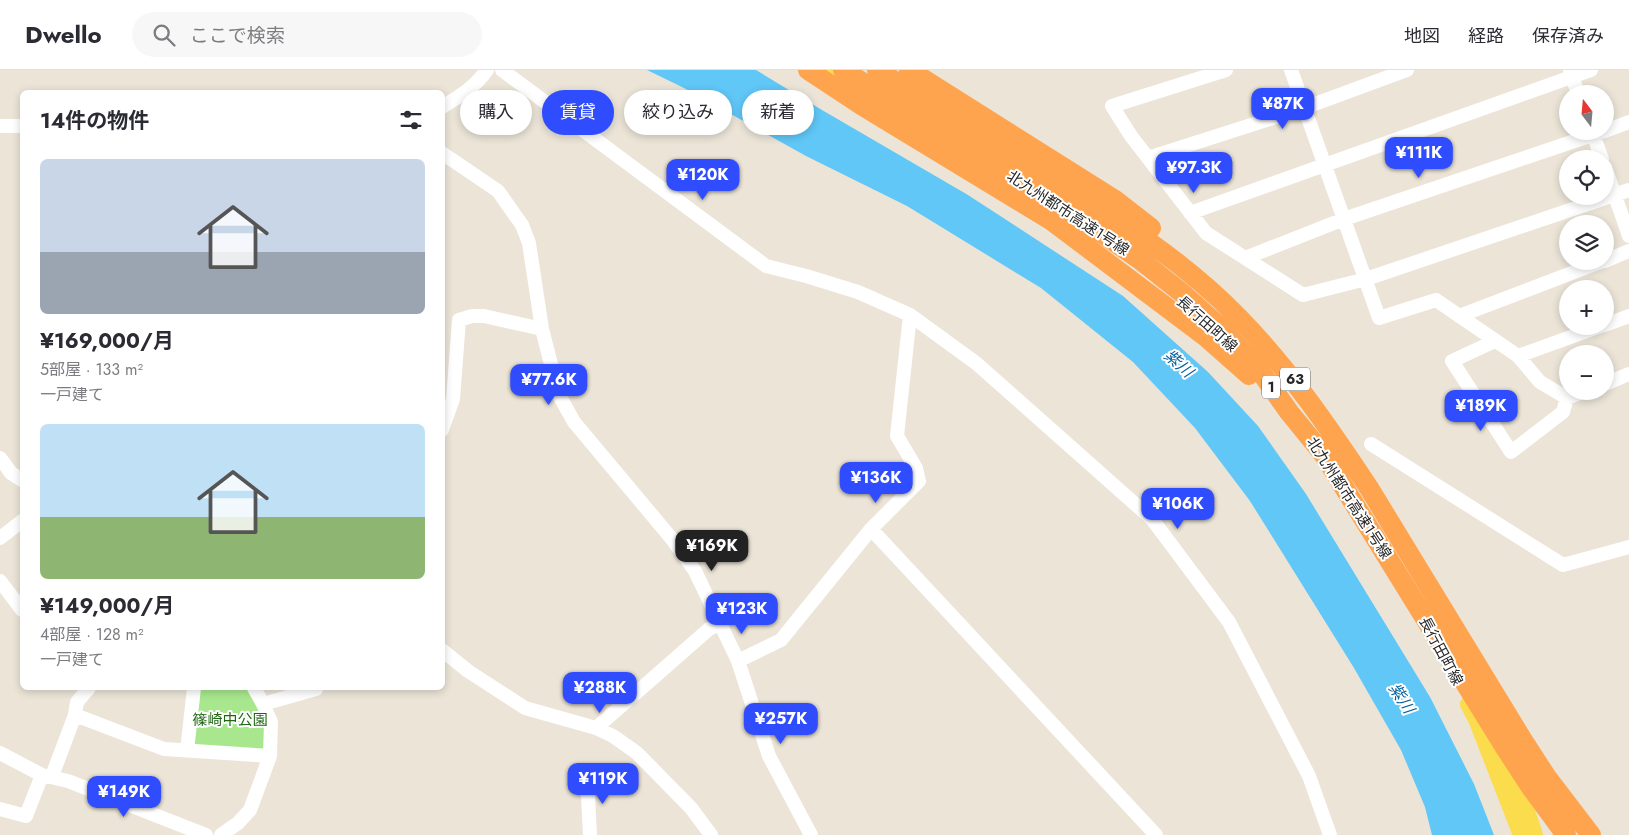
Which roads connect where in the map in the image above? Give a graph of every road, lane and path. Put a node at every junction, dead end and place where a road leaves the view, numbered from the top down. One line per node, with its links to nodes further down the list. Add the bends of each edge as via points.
1 (487, 70): 15 (street, via 464,94)
2 (502, 70): 35 (street, via 766,266 858,292)
3 (808, 70): 48 (highway, via 1052,221 1206,336)
4 (828, 70): 83 (main road, 長行田町線 / 63, via 1074,221 1147,272 1225,337 1310,435 1392,559 1477,719)
5 (843, 70): 48 (highway, 北九州都市高速1号線 / 1, via 1139,259 1222,329 1258,368)
6 (877, 70): 46 (highway, 北九州都市高速1号線 / 1, via 1152,244 1238,316)
7 (883, 70): 84 (main road, 長行田町線 / 63, via 1110,211 1217,295 1276,355 1316,404 1402,537 1496,722)
8 (908, 70): 46 (highway, via 1115,200 1160,235 1240,310 1279,353)
9 (1226, 70): 23 (street, via 1112,106)
10 (1291, 70): 16 (street)
11 (1407, 70): 16 (street)
12 (1591, 70): 13 (street)
13 (1571, 73): 14 (street); 24 (street)
14 (1575, 85)
15 (445, 105)
16 (1304, 108): 23 (street); 24 (street)
17 (1629, 122): 20 (street)
18 (0, 126): 19 (street)
19 (20, 126)
20 (1614, 127)
21 (1576, 140): 28 (street)
22 (445, 155): 39 (street, via 498,191 522,225 529,244)
23 (1148, 158): 27 (street)
24 (1325, 166): 27 (street); 28 (street)
25 (1629, 190): 26 (street)
26 (1615, 195): 29 (street); 34 (street)
27 (1190, 212): 32 (street, via 1206,233)
28 (1344, 219): 32 (street); 34 (street)
29 (1629, 236)
30 (1629, 252): 31 (street)
31 (1614, 257)
32 (1246, 258): 34 (street, via 1303,295)
33 (1580, 270): 36 (street)
34 (1366, 279): 36 (street, via 1379,318 1436,300)
35 (910, 316): 54 (street, via 897,436 916,468 919,481); 82 (street, via 976,363 1152,520 1229,622 1309,776)
36 (1459, 316): 41 (street)
37 (1629, 316): 38 (street)
38 (1614, 322)
39 (542, 329): 49 (street, via 484,316 459,320 453,400); 59 (street, via 559,395 574,422 678,547 695,571)
40 (1576, 335): 42 (street)
41 (1495, 341): 42 (street); 47 (street, via 1452,361 1510,452 1563,412)
42 (1518, 356): 45 (street, via 1540,382)
43 (1629, 374): 44 (street)
44 (1614, 380)
45 (1559, 393)
46 (1309, 399): 86 (highway, 北九州都市高速1号線 / 1, via 1369,488 1522,739)
47 (1566, 400)
48 (1289, 412): 85 (highway, 北九州都市高速1号線 / 1, via 1324,455 1504,746)
49 (445, 422)
50 (1371, 444): 56 (street, via 1563,565)
51 (0, 458): 52 (street)
52 (20, 479)
53 (20, 523): 55 (street)
54 (870, 529): 61 (street, via 781,640); 81 (street)
55 (0, 538)
56 (1629, 547)
57 (0, 581): 58 (street)
58 (20, 607)
59 (720, 623): 61 (street); 69 (street, via 709,629)
60 (445, 652): 69 (street, via 525,708)
61 (738, 660): 80 (street, via 769,756)
62 (72, 690): 68 (street)
63 (88, 690): 68 (street)
64 (194, 690): 70 (street)
65 (255, 690): 67 (street)
66 (311, 690): 67 (street)
67 (263, 704): 72 (street, via 270,722)
68 (76, 708): 70 (street, via 164,749); 73 (street)
69 (596, 728): 79 (street, via 638,753)
70 (187, 751): 72 (street)
71 (0, 753): 73 (street)
72 (270, 756): 77 (street, via 250,810)
73 (47, 775): 75 (street, via 26,816); 76 (street)
74 (587, 777): 78 (street)
75 (0, 809)
76 (206, 835)
77 (220, 835)
78 (590, 835)
79 (712, 835)
80 (811, 835)
81 (1156, 835)
82 (1330, 835)
83 (1522, 835)
84 (1534, 835)
85 (1566, 835)
86 (1591, 835)

